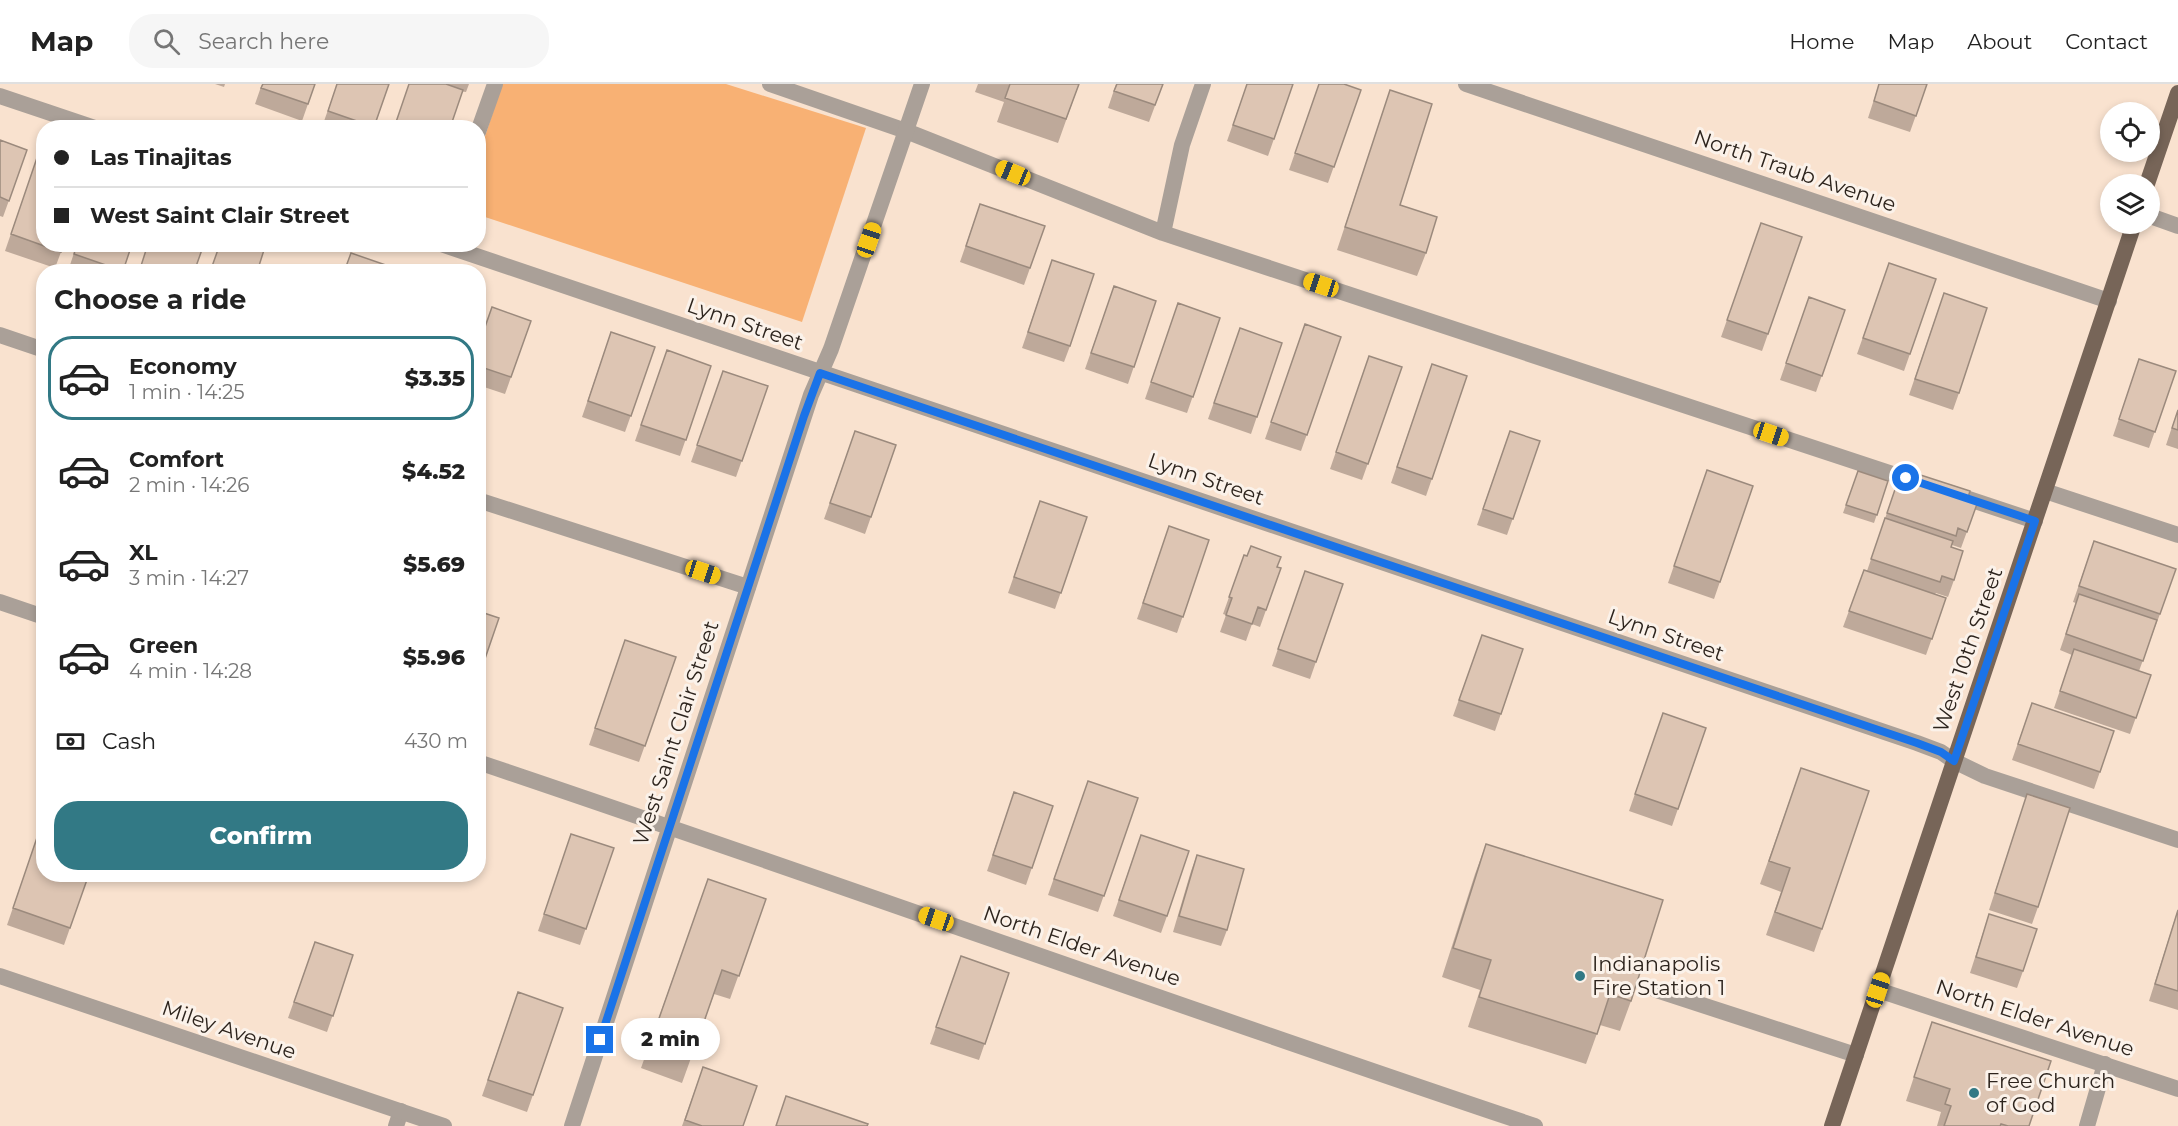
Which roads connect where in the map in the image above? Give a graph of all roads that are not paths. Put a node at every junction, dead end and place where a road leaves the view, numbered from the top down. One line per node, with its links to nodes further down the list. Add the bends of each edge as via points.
1 (495, 84): 9 (street)
2 (770, 84): 10 (street)
3 (922, 84): 10 (street, West Saint Clair Street)
4 (1203, 84): 14 (street, via 1182,145)
5 (1466, 84): 17 (street, North Traub Avenue)
6 (2178, 93): 11 (main road)
7 (0, 96): 8 (street)
8 (71, 120)
9 (482, 120)
10 (906, 130): 14 (street); 20 (street, West Saint Clair Street)
11 (2151, 174)
12 (2160, 220): 13 (street)
13 (2178, 226)
14 (1163, 233): 23 (street)
15 (2131, 234): 17 (main road, West 10th Street)
16 (465, 252): 20 (street, Lynn Street)
17 (2109, 301): 21 (main road, West 10th Street)
18 (0, 335): 19 (street)
19 (36, 347)
20 (820, 373): 25 (street, West Saint Clair Street); 28 (street, Lynn Street, via 1917,743)
21 (2045, 491): 23 (main road, West 10th Street); 24 (street)
22 (486, 503): 25 (street)
23 (2035, 521): 28 (main road, West 10th Street)
24 (2178, 535)
25 (748, 587): 30 (street, West Saint Clair Street)
26 (0, 602): 27 (street)
27 (36, 613)
28 (1954, 761): 31 (street, Lynn Street, via 1985,776); 34 (main road, West 10th Street)
29 (486, 765): 30 (street, North Elder Avenue)
30 (669, 826): 40 (street, West Saint Clair Street); 41 (street, North Elder Avenue)
31 (2178, 840)
32 (0, 976): 38 (street, Miley Avenue)
33 (1656, 990): 35 (street)
34 (1878, 990): 35 (main road, West 10th Street); 36 (street, North Elder Avenue)
35 (1856, 1055): 42 (main road, West 10th Street)
36 (2105, 1064): 37 (street, North Elder Avenue); 43 (street)
37 (2178, 1089)
38 (398, 1119): 39 (street, Miley Avenue)
39 (444, 1126)
40 (572, 1126)
41 (1535, 1126)
42 (1832, 1126)
43 (2087, 1126)

